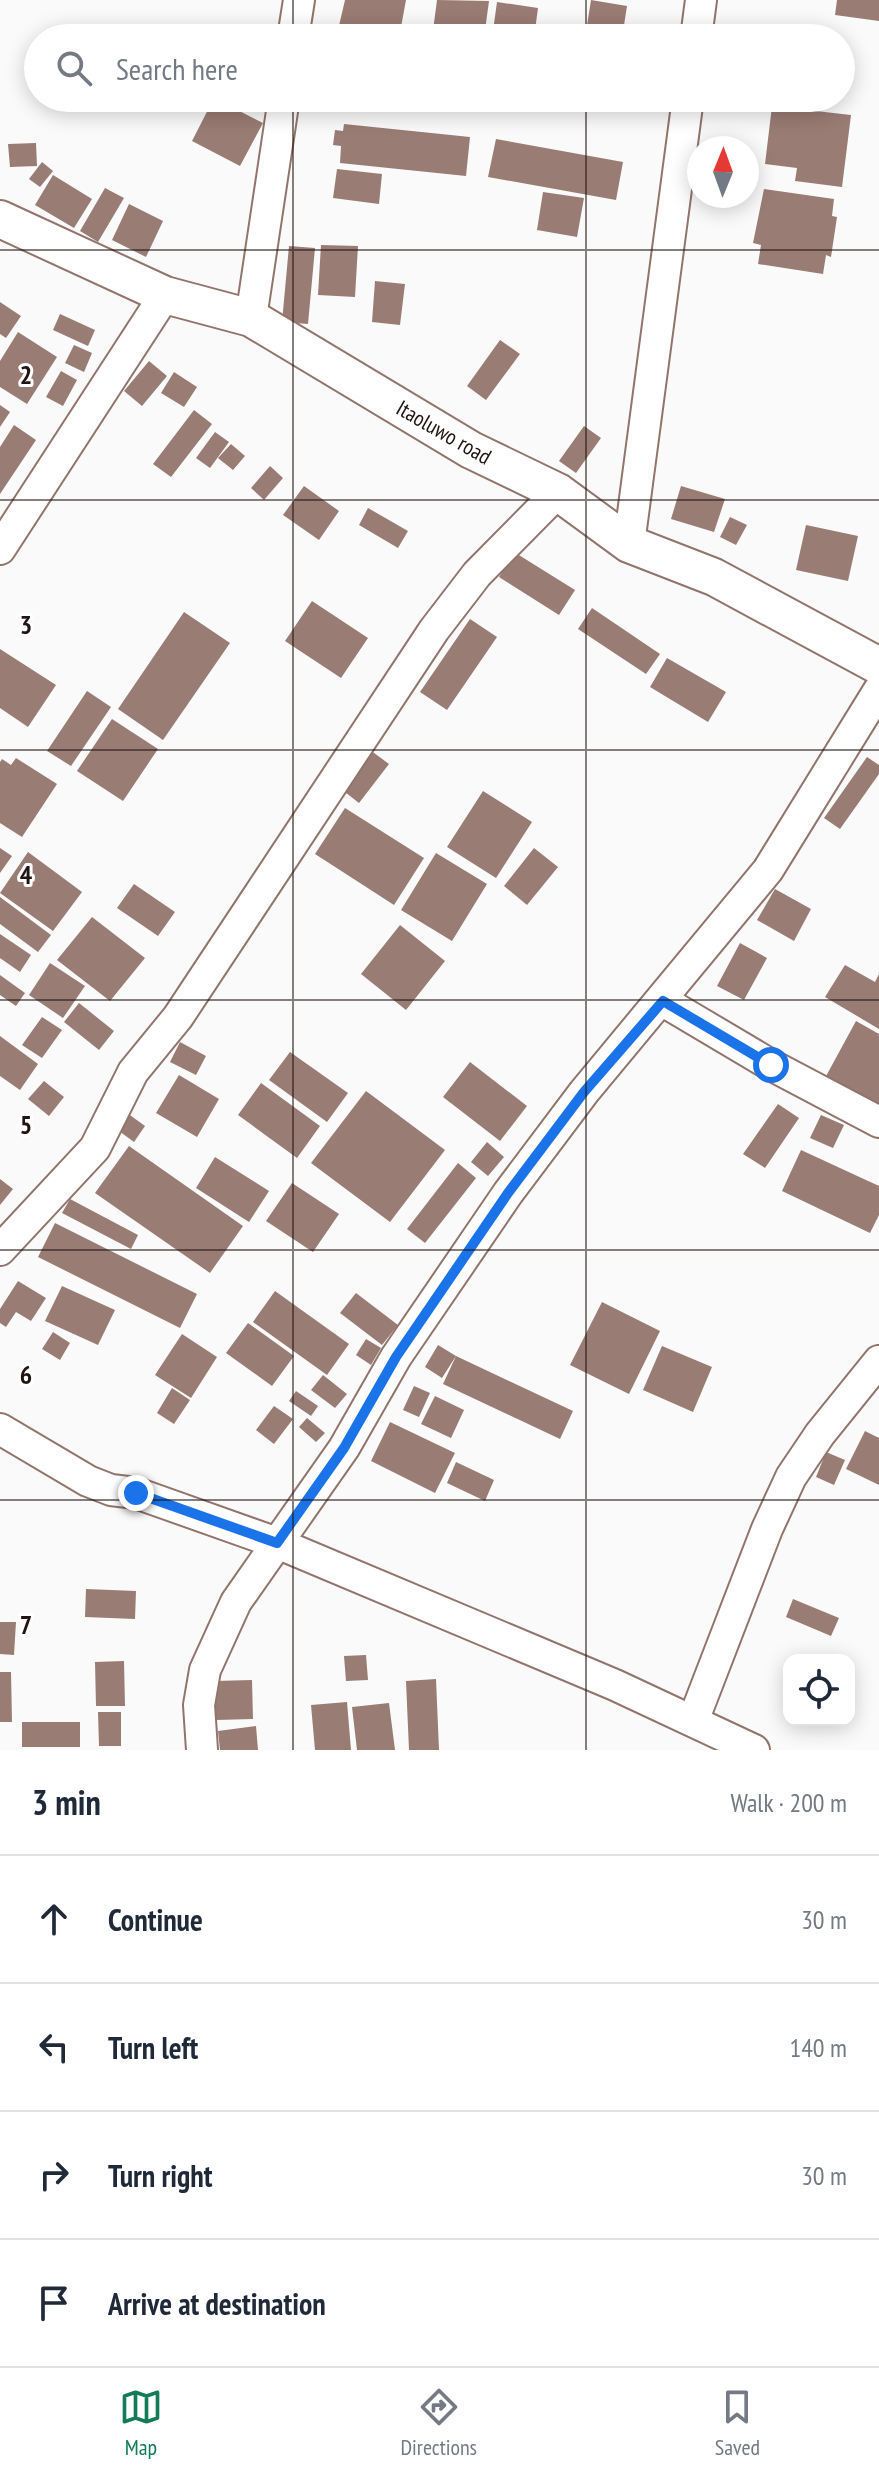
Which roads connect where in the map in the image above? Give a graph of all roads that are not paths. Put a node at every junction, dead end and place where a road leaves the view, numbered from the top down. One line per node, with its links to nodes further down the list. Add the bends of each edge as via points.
1 (299, 0): 3 (street)
2 (701, 0): 4 (street)
3 (295, 24)
4 (698, 24)
5 (282, 112): 9 (street)
6 (686, 112): 11 (street)
7 (0, 219): 8 (street, Itaoluwo road)
8 (165, 295): 9 (street, Itaoluwo road); 12 (street)
9 (251, 318): 10 (street, Itaoluwo road, via 471,450)
10 (558, 492): 11 (street, Itaoluwo road); 17 (street, via 477,574 434,630 178,1017 133,1072 95,1148)
11 (629, 544): 13 (street, Itaoluwo road, via 714,577)
12 (0, 549)
13 (879, 666)
14 (879, 690): 15 (street, via 768,870)
15 (663, 1001): 16 (street); 20 (street, via 584,1092 508,1193)
16 (879, 1122)
17 (0, 1250)
18 (879, 1361): 21 (street, via 791,1477)
19 (0, 1429): 20 (street, via 88,1481)
20 (277, 1543): 21 (street); 22 (street, via 236,1602 205,1670 199,1705)
21 (693, 1721): 23 (street)
22 (202, 1750)
23 (754, 1750)

